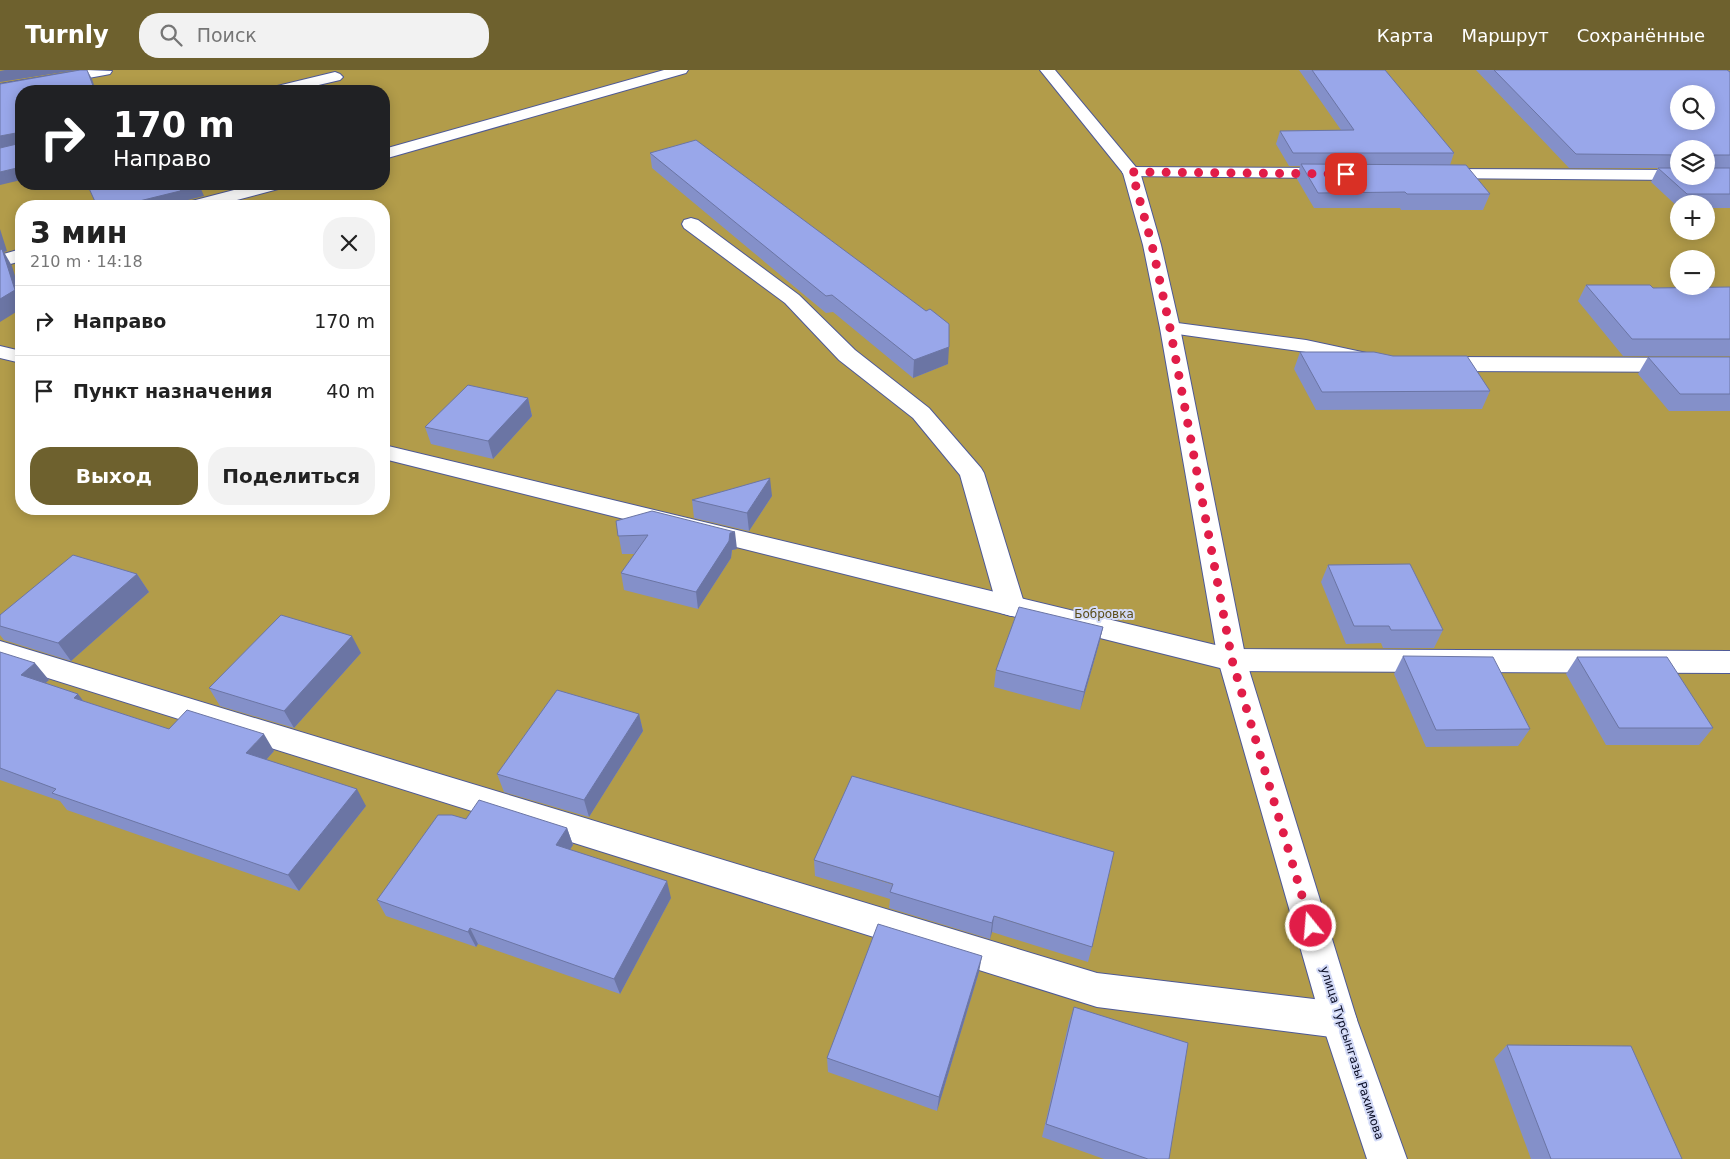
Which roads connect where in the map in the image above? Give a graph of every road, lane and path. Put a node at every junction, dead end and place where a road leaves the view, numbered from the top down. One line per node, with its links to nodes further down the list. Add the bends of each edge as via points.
1 (681, 70): 9 (street)
2 (1047, 70): 10 (street, улица Турсынгазы Рахимова)
3 (105, 71): 5 (street)
4 (335, 77): 6 (street)
5 (23, 85)
6 (300, 85)
7 (15, 86): 8 (street)
8 (0, 89)
9 (390, 152)
10 (1132, 172): 11 (street); 19 (street, улица Турсынгазы Рахимова)
11 (1350, 174)
12 (1420, 174): 13 (street)
13 (1670, 176)
14 (254, 190): 15 (street)
15 (216, 200)
16 (691, 224): 26 (street, via 792,299 847,355 921,413 972,473)
17 (15, 257): 18 (street)
18 (0, 261)
19 (1170, 328): 22 (street, via 1306,346); 28 (street, улица Турсынгазы Рахимова)
20 (0, 352): 21 (street)
21 (15, 356)
22 (1386, 364)
23 (1415, 364): 24 (street)
24 (1730, 365)
25 (390, 453): 26 (street)
26 (1011, 606): 28 (street)
27 (0, 652): 30 (street, via 1097,990)
28 (1232, 660): 29 (street); 30 (street, улица Турсынгазы Рахимова)
29 (1730, 662)
30 (1339, 1020): 31 (street, улица Турсынгазы Рахимова)
31 (1387, 1159)

